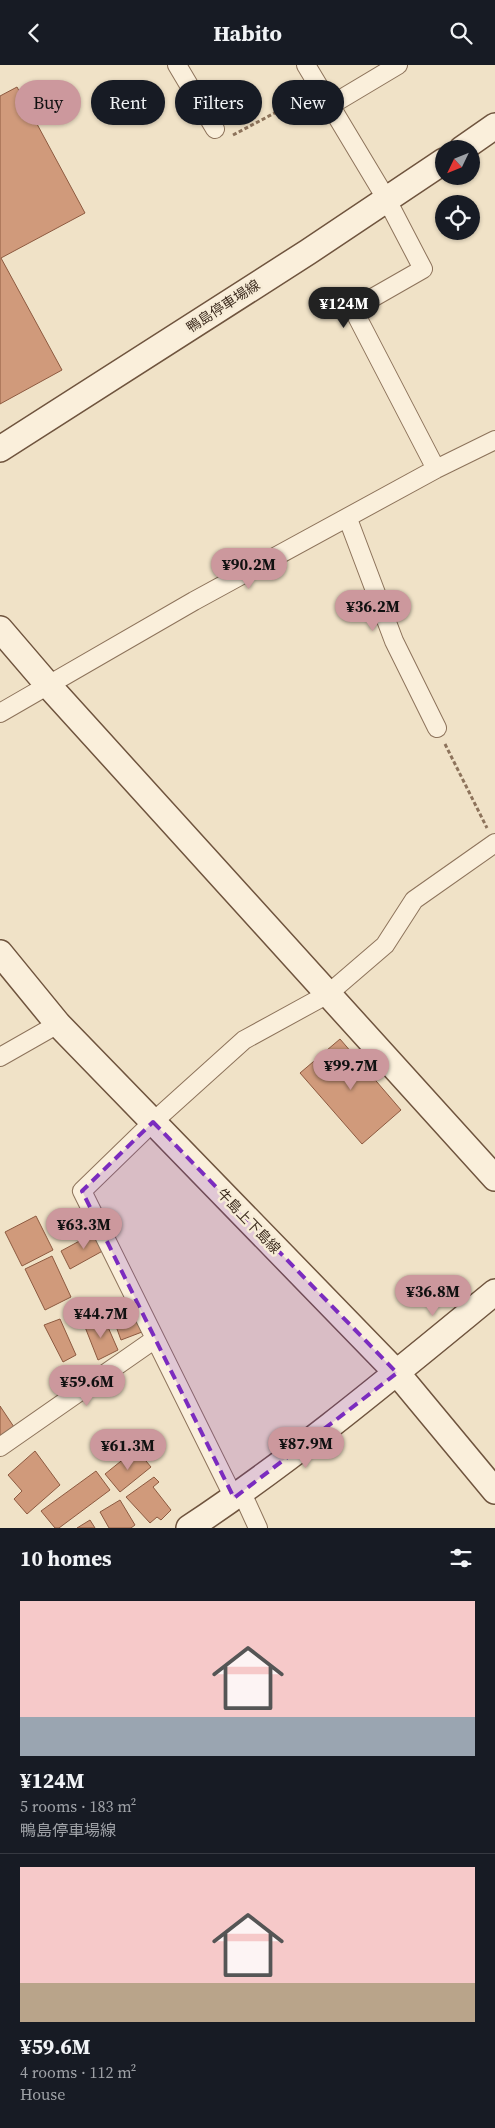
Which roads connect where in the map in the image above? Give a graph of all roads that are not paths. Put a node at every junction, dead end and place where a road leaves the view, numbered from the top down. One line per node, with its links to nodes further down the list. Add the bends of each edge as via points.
1 (178, 65): 8 (street)
2 (306, 65): 4 (street)
3 (398, 65): 5 (street)
4 (315, 80)
5 (344, 98)
6 (344, 125): 11 (street)
7 (495, 126): 9 (main road)
8 (215, 129)
9 (475, 140)
10 (435, 167): 11 (main road, 鴨島停車場線)
11 (387, 200): 13 (main road, 鴨島停車場線); 14 (street, via 423,269 353,309)
12 (495, 440): 14 (street)
13 (0, 449)
14 (436, 469): 15 (street)
15 (348, 519): 17 (street, via 194,601); 19 (street, via 394,641)
16 (0, 629): 17 (main road)
17 (48, 685): 18 (street); 22 (main road)
18 (0, 713)
19 (437, 728)
20 (495, 843): 22 (street, via 414,900 385,945)
21 (0, 953): 23 (main road, 牛島上下島線)
22 (328, 994): 25 (street, via 244,1040); 26 (main road)
23 (58, 1024): 24 (street); 25 (main road, 牛島上下島線)
24 (0, 1057)
25 (152, 1122): 28 (street, via 82,1191); 29 (main road, 牛島上下島線)
26 (495, 1177)
27 (495, 1292): 29 (main road)
28 (155, 1339): 30 (street); 32 (street)
29 (397, 1373): 31 (main road, 牛島上下島線); 32 (main road)
30 (0, 1447)
31 (495, 1491)
32 (238, 1496): 33 (main road); 34 (street)
33 (189, 1528)
34 (258, 1528)

